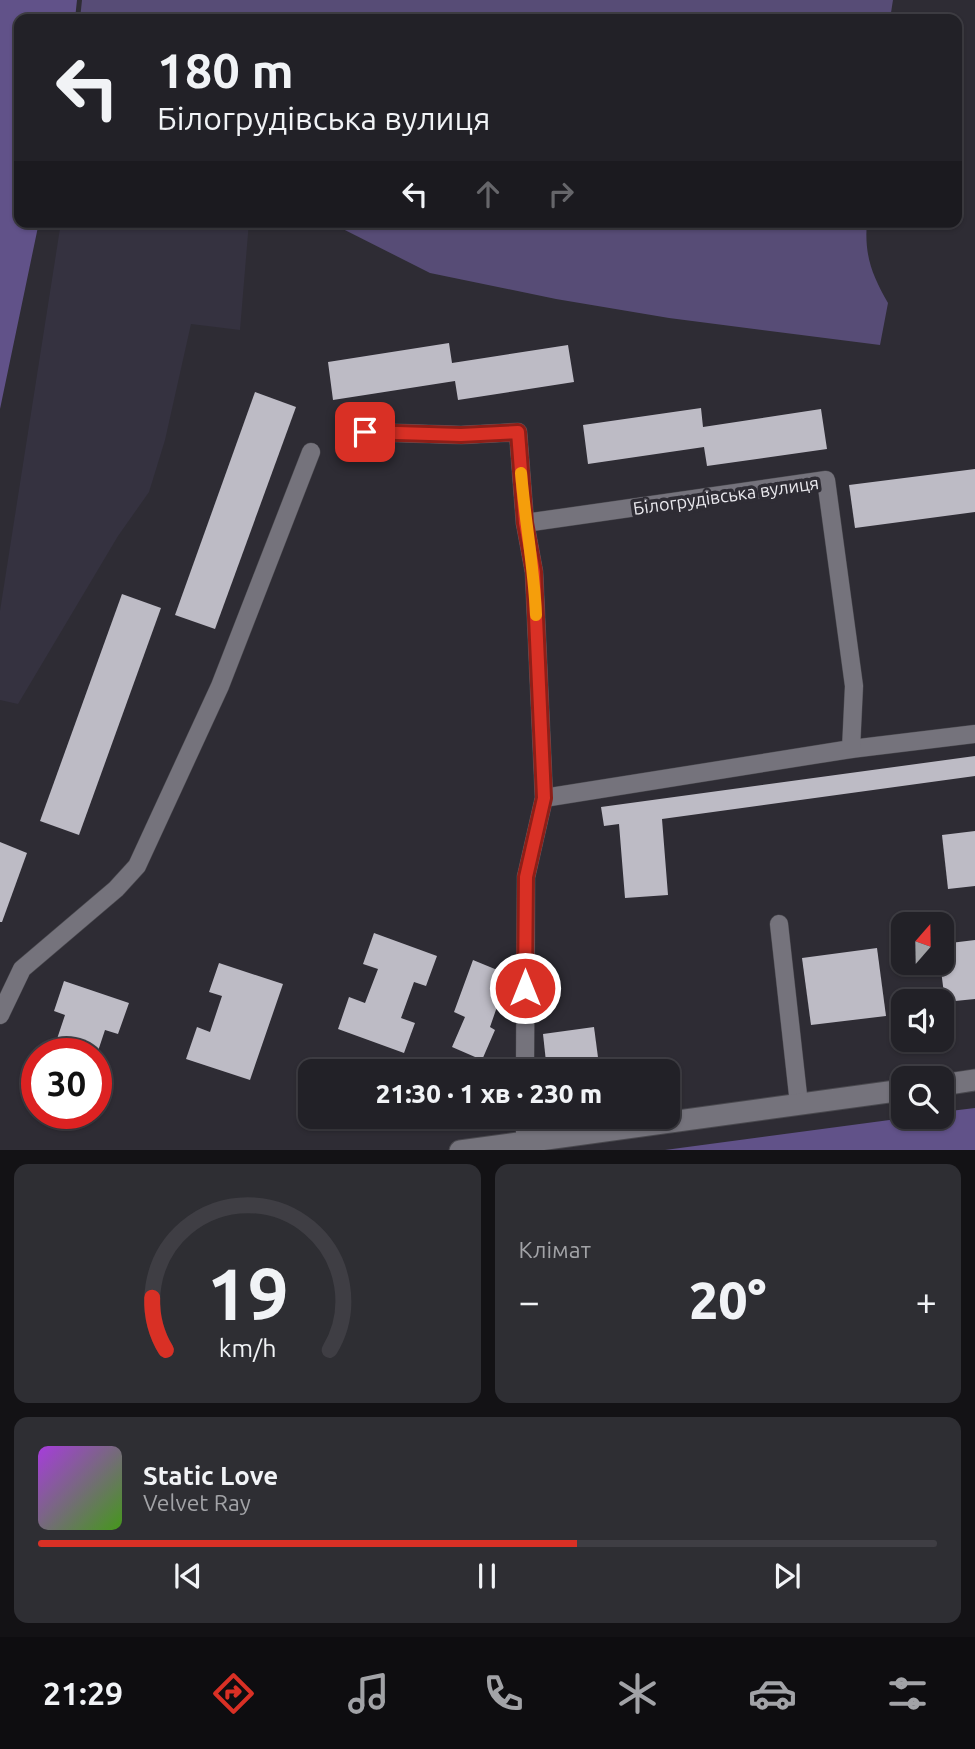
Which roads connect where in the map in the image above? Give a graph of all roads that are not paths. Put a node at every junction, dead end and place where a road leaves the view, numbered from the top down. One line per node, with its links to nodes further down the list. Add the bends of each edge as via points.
1 (365, 432): 3 (street, via 518,432)
2 (311, 452): 8 (street, via 220,686 137,866 22,969)
3 (525, 523): 5 (street, Білогрудівська вулиця, via 826,480 854,687); 6 (street, via 534,572)
4 (975, 734): 5 (street)
5 (851, 749): 6 (street)
6 (544, 798): 9 (street, via 526,877)
7 (779, 925): 13 (street)
8 (0, 1015)
9 (525, 1059)
10 (975, 1080): 11 (street)
11 (954, 1083)
12 (891, 1092): 13 (street)
13 (799, 1104): 15 (street)
14 (525, 1129): 15 (street)
15 (525, 1140): 16 (street)
16 (460, 1150)

